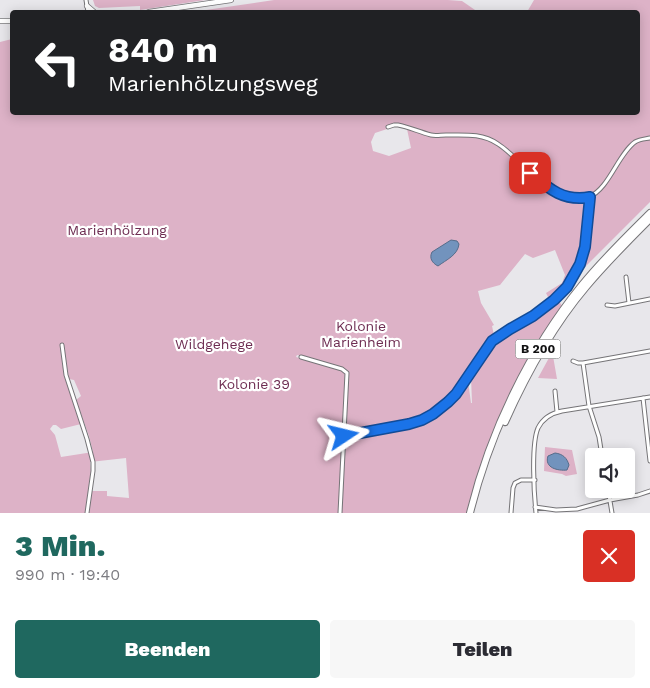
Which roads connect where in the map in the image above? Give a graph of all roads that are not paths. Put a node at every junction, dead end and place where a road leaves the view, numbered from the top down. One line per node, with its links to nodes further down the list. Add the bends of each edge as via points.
1 (86, 0): 3 (street)
2 (231, 0): 6 (main road)
3 (87, 6): 4 (street); 5 (main road)
4 (88, 10)
5 (92, 10)
6 (163, 10)
7 (388, 128): 9 (street, via 398,125 432,135 484,137 505,149 554,191 571,198)
8 (650, 138): 9 (street, via 635,142 603,186)
9 (590, 197): 26 (street, via 580,264 567,287 554,300 492,341 456,394 433,414 409,424)
10 (650, 213): 36 (highway, B 200, via 582,284 555,321 525,371 503,418 486,457)
11 (650, 220): 37 (highway, B 200, via 586,287 541,352 490,458)
12 (626, 277): 14 (street)
13 (650, 299): 14 (street)
14 (628, 303): 15 (street)
15 (607, 304)
16 (62, 345): 34 (street, via 68,382 93,462)
17 (650, 351): 20 (street)
18 (301, 357): 26 (street, via 346,371)
19 (573, 361): 20 (street)
20 (584, 363): 24 (street)
21 (555, 391): 25 (street)
22 (650, 397): 23 (street)
23 (643, 398): 24 (street); 28 (street)
24 (589, 406): 25 (street); 27 (street)
25 (557, 412): 29 (street, via 545,419 538,429)
26 (344, 436): 35 (street)
27 (601, 448)
28 (650, 461)
29 (534, 480): 32 (street); 38 (street, via 515,482)
30 (650, 490): 31 (street)
31 (610, 500): 33 (street); 40 (street)
32 (535, 507): 33 (street); 39 (street)
33 (570, 512)
34 (87, 513)
35 (340, 513)
36 (470, 513)
37 (474, 513)
38 (511, 513)
39 (536, 513)
40 (612, 513)

